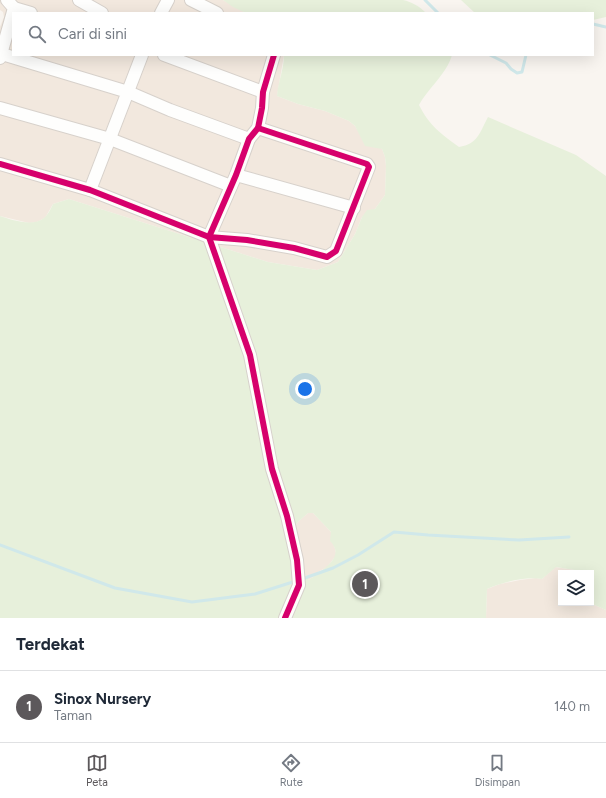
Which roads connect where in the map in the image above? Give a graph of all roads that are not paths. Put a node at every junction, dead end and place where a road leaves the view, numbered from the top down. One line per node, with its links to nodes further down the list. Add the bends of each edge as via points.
1 (79, 0): 6 (street)
2 (168, 0): 7 (street)
3 (191, 0): 8 (street)
4 (10, 4): 5 (street); 9 (street)
5 (28, 12)
6 (100, 12)
7 (162, 12)
8 (215, 12)
9 (1, 56): 13 (street)
10 (142, 56): 13 (street)
11 (167, 56): 14 (street)
12 (274, 56): 14 (street)
13 (128, 92): 17 (street); 18 (street)
14 (263, 92): 16 (street)
15 (0, 108): 17 (street)
16 (258, 128): 18 (street); 22 (street, via 367,164 369,167)
17 (110, 139): 20 (street); 21 (street)
18 (249, 139): 20 (street)
19 (0, 164): 21 (street)
20 (234, 180): 22 (street); 23 (street)
21 (90, 190): 23 (street)
22 (354, 208): 23 (street, via 336,251 327,257 294,248)
23 (209, 236): 24 (street, via 250,355 272,469 287,516 297,560 300,585)
24 (285, 618)

